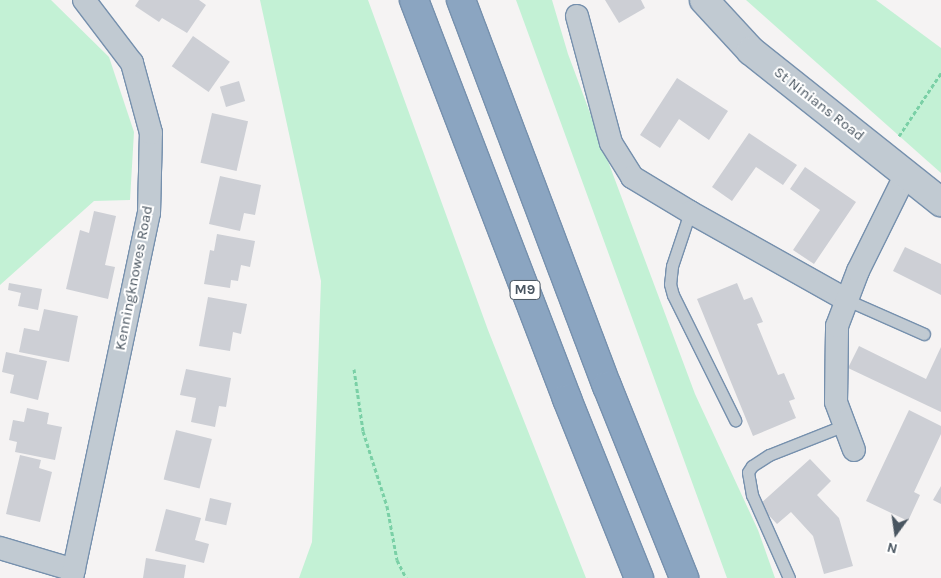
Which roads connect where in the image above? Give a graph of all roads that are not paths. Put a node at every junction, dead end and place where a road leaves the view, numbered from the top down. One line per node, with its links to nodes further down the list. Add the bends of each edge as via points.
1 (84, 0): 15 (street, Kenningknowes Road, via 132,63 151,133 149,213)
2 (414, 0): 16 (highway, M9, via 567,400)
3 (461, 0): 17 (highway)
4 (704, 0): 6 (street, St Ninians Road, via 751,51)
5 (577, 16): 8 (street, via 611,144 632,177)
6 (906, 174): 7 (street, St Ninians Road); 9 (street, via 858,270)
7 (941, 202)
8 (690, 212): 9 (street); 11 (lane, via 672,266 670,284)
9 (847, 300): 10 (lane); 12 (street, via 837,326 836,402)
10 (924, 334)
11 (735, 420)
12 (845, 425): 13 (street); 18 (lane, via 770,455 748,472 752,495)
13 (854, 450)
14 (0, 548): 15 (street, Kenningknowes Road)
15 (73, 574)
16 (639, 578)
17 (684, 578)
18 (789, 578)

